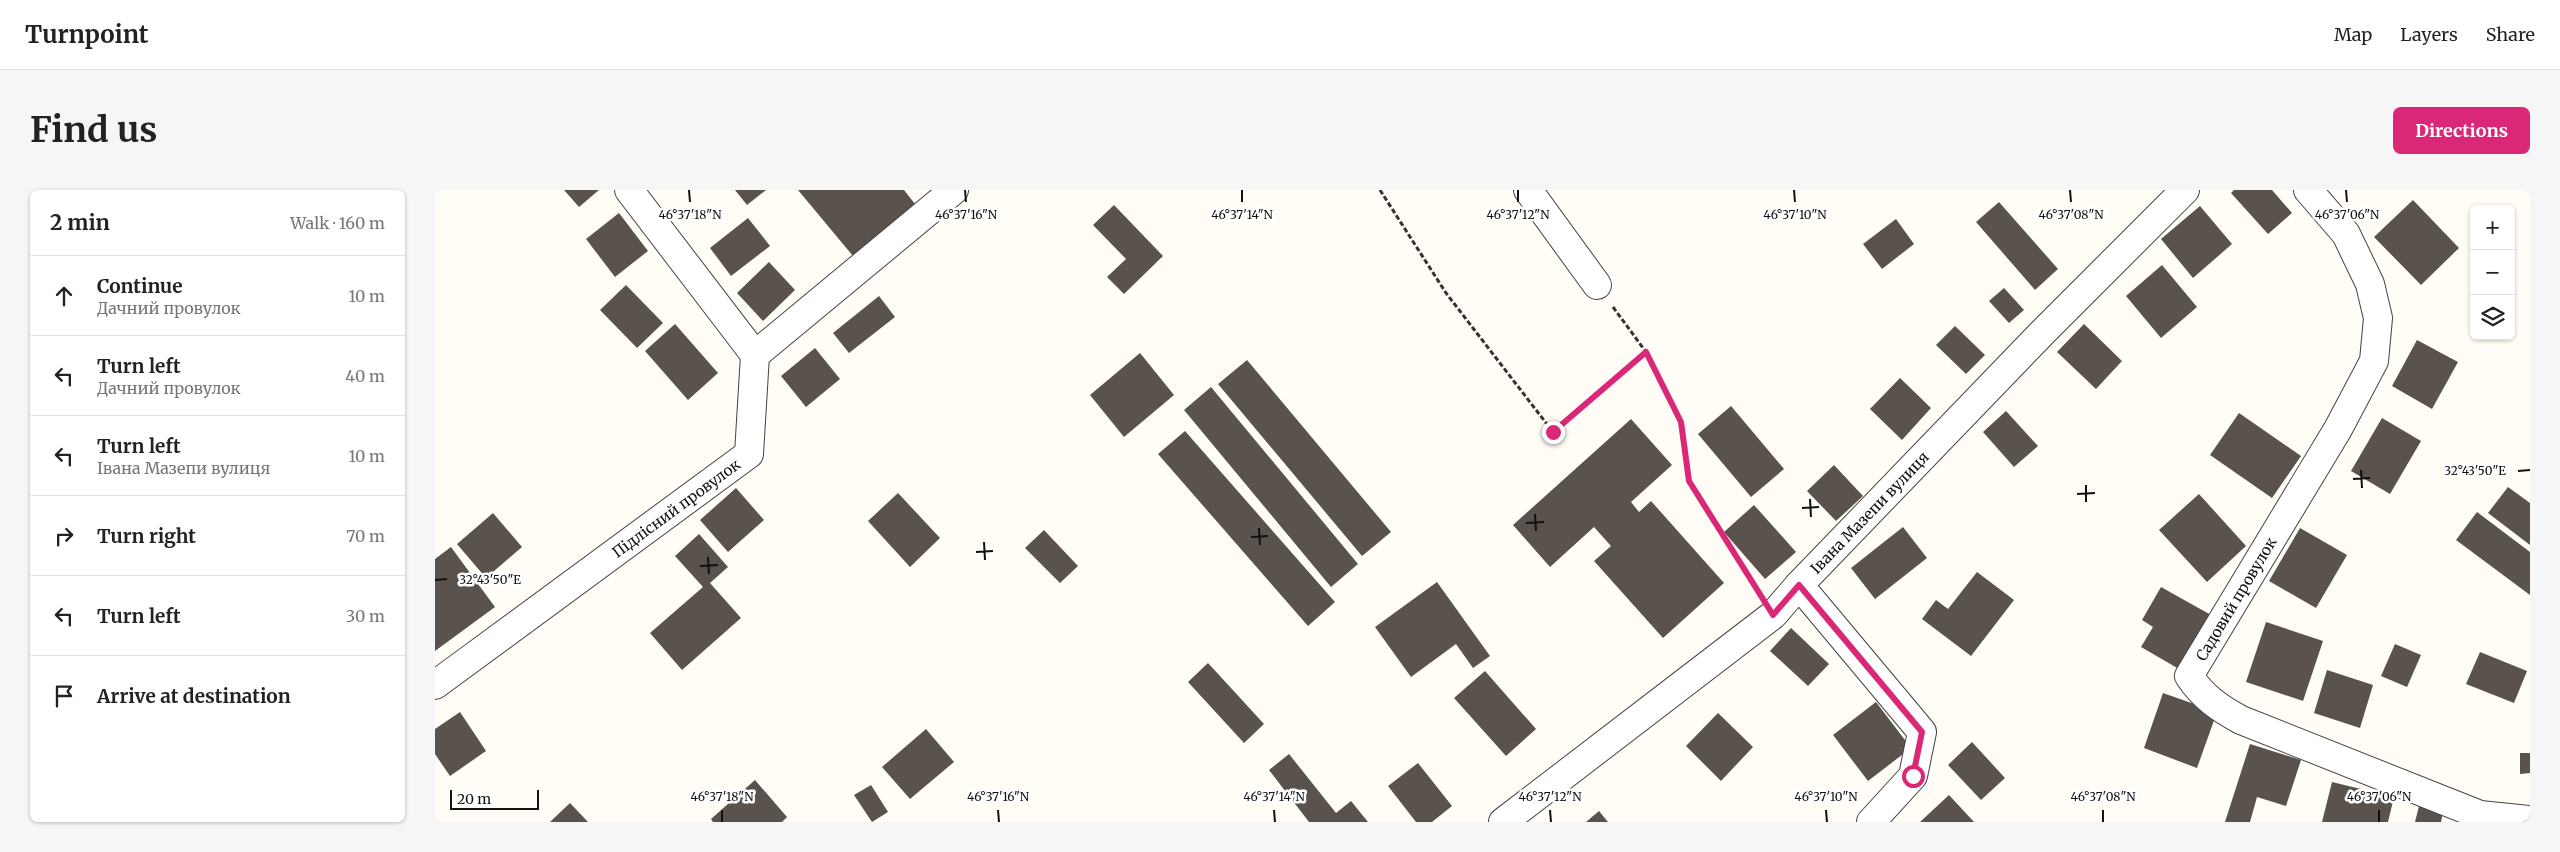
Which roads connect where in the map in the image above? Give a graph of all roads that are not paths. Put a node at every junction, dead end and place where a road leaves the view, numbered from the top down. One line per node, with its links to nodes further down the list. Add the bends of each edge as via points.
1 (629, 190): 7 (street)
2 (954, 190): 7 (street)
3 (1529, 190): 6 (street)
4 (2185, 190): 8 (street, Івана Мазепи вулиця)
5 (2308, 190): 10 (street, Садовий провулок, via 2346,234 2370,284 2377,318 2374,361 2338,429 2189,676 2199,692 2214,705 2241,720 2480,816)
6 (1597, 285)
7 (755, 355): 9 (street, Підлісний провулок, via 749,454)
8 (1799, 585): 11 (street, Івана Мазепи вулиця, via 1773,615); 12 (street, via 1922,732 1913,776)
9 (435, 685)
10 (2530, 820)
11 (1503, 822)
12 (1871, 822)

